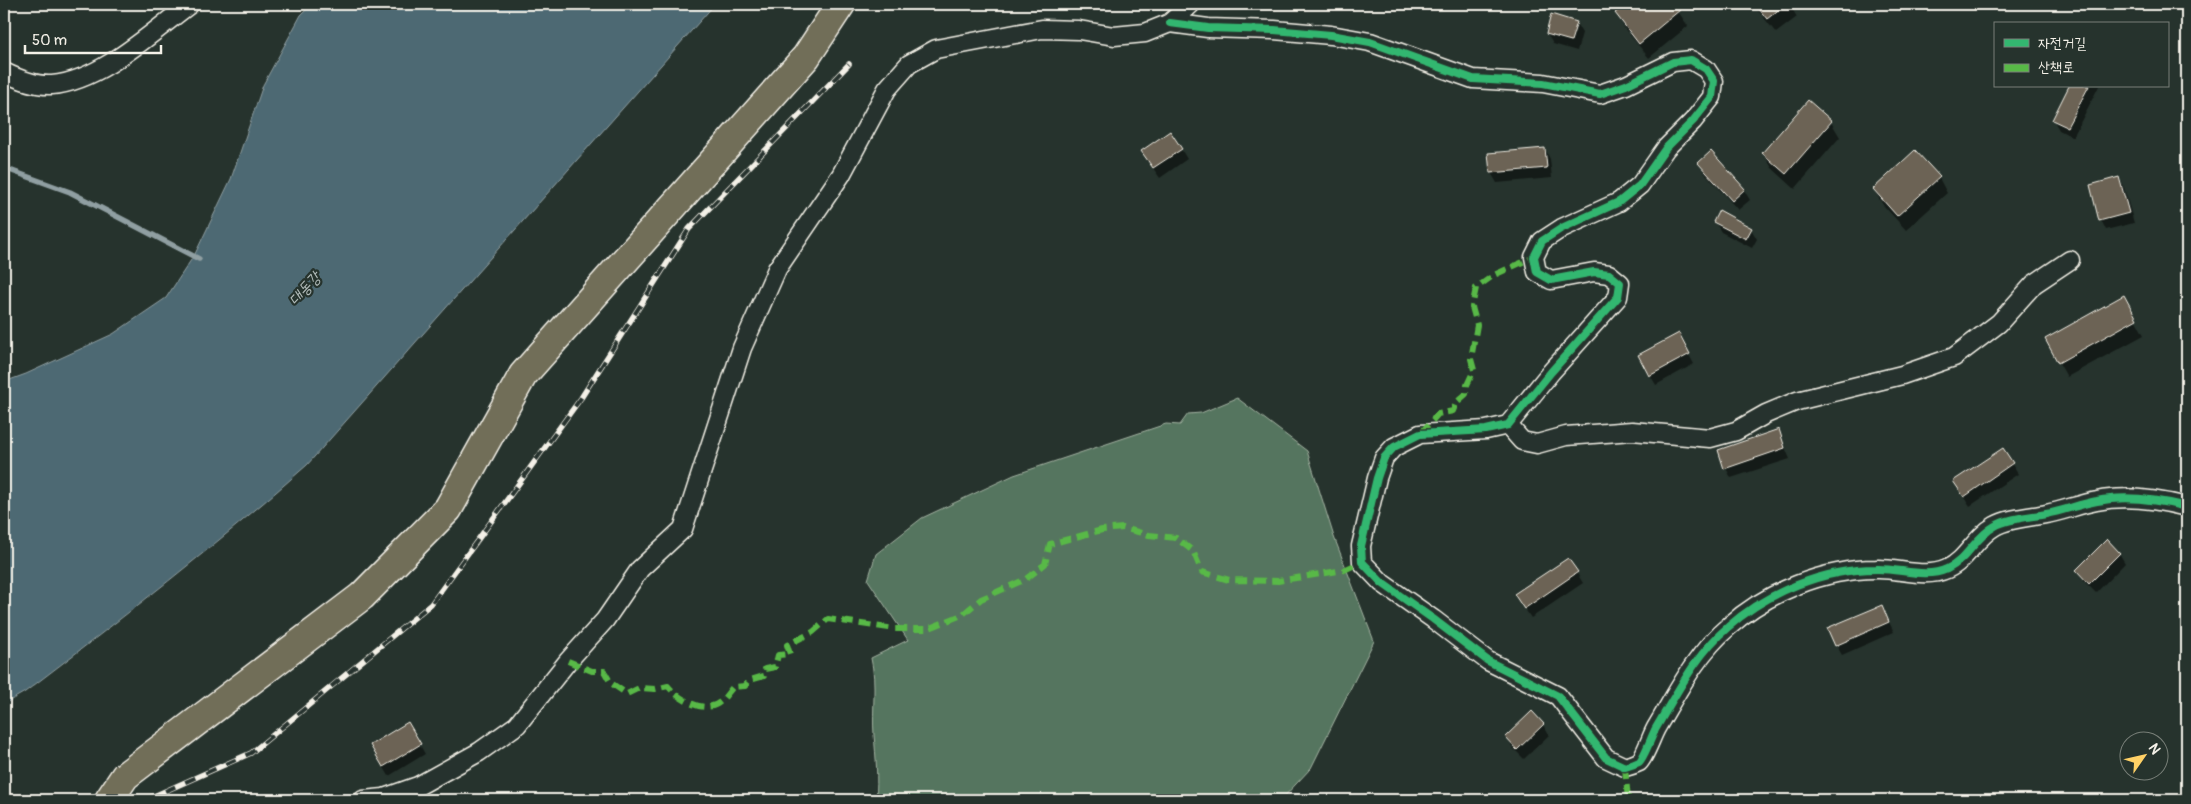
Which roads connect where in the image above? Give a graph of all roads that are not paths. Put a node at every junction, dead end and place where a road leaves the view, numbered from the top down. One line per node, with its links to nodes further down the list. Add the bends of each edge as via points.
1 (190, 4): 5 (street, via 102,68 74,80 51,85 22,81)
2 (841, 4): 9 (main road, via 806,57 523,376 448,509 362,596 125,776)
3 (1190, 4): 4 (street)
4 (1170, 23): 7 (street, via 1331,35 1370,42 1473,80 1542,83 1600,94 1673,62 1691,60 1706,69 1714,81 1712,97 1666,148 1640,185 1619,202 1562,228 1542,241 1534,257 1537,272 1551,280 1594,272 1609,274 1620,284 1618,297); 10 (street, via 1144,33 1114,36 1079,30 1042,29 936,49 909,64 887,89 841,175 777,269 742,348 683,529 640,569 605,620 517,725 478,752 418,786 384,798)
5 (4, 72)
6 (2070, 260): 7 (street, via 2034,284 1999,323 1954,357 1902,375 1796,401 1736,431 1710,438 1632,430 1566,436 1537,444 1522,441)
7 (1508, 425): 8 (street, via 1486,430 1420,434 1394,447 1384,458 1377,478 1360,546 1362,562 1382,583 1488,661 1558,696 1606,758 1625,767 1640,761 1680,686 1702,654 1758,602 1791,587 1858,570 1926,574 1947,570 1964,558 1975,543 1995,526 2097,501 2125,498)
8 (2187, 506)
9 (109, 800)
10 (363, 800)

